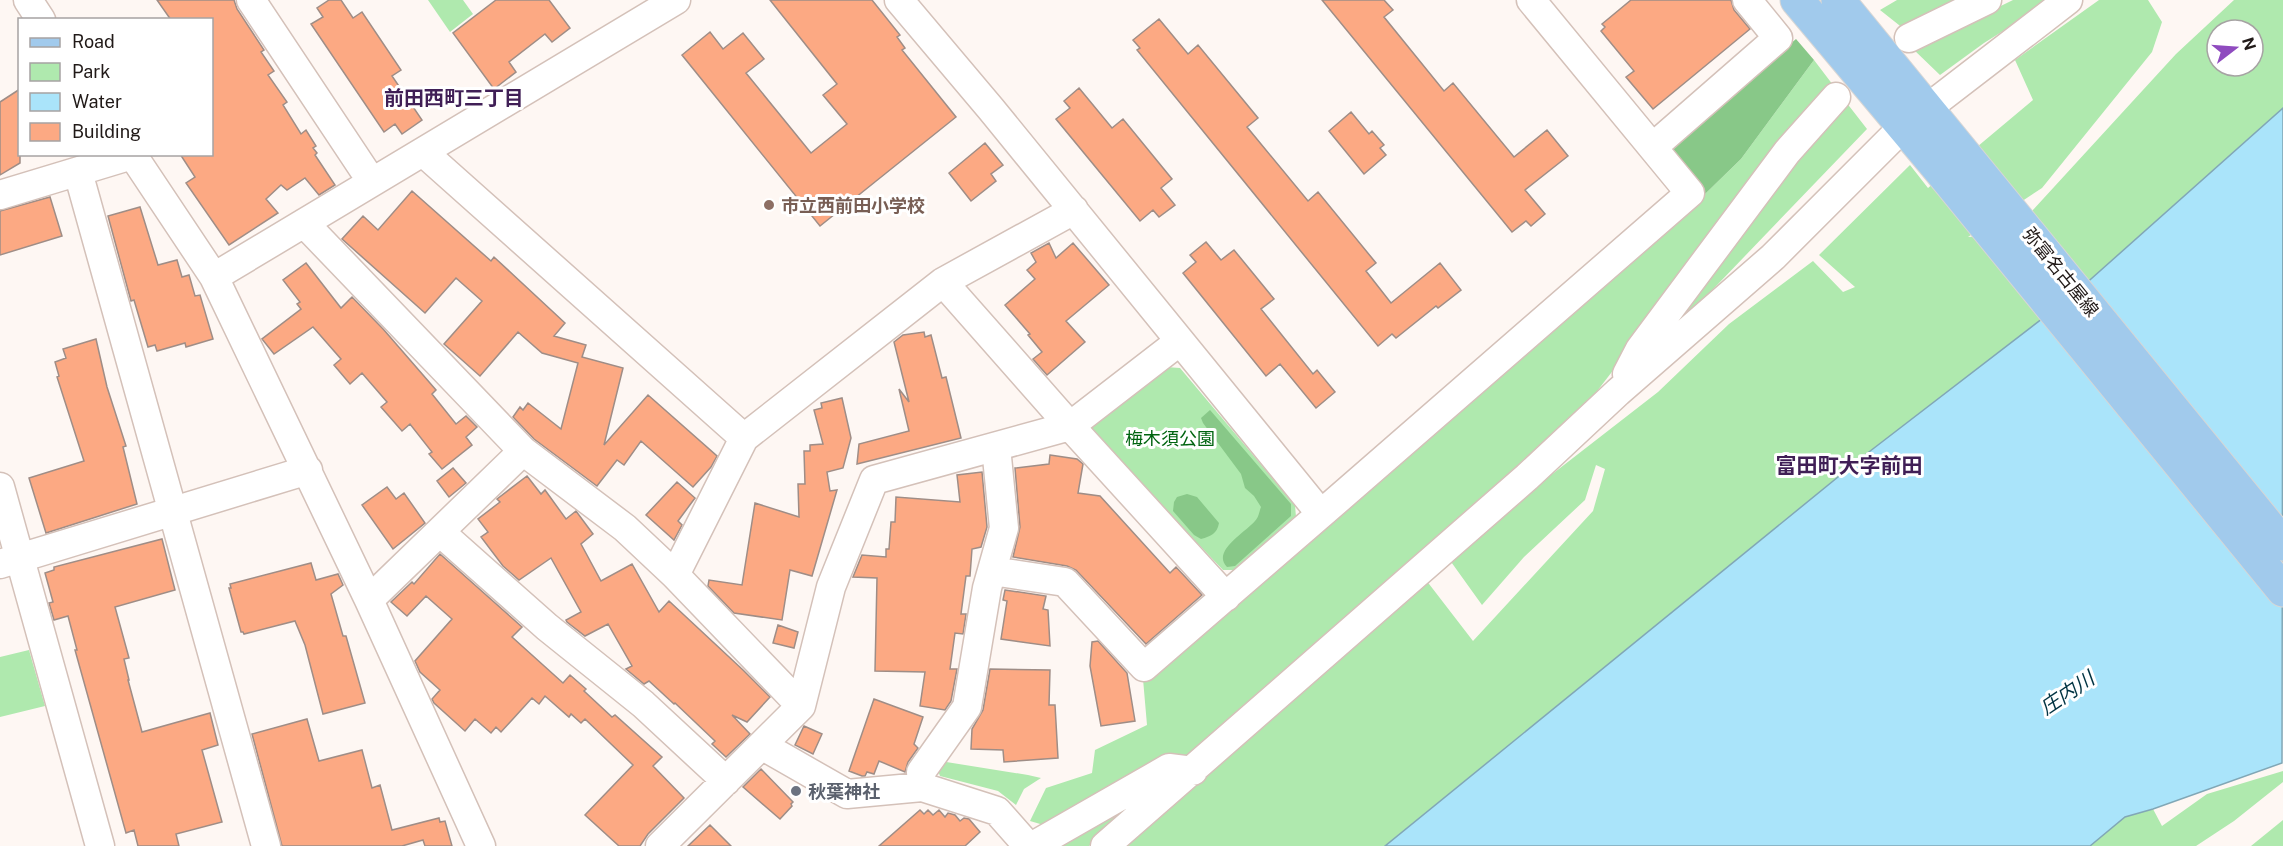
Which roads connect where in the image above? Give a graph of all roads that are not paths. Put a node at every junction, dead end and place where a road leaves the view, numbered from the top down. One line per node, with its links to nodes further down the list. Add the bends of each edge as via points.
1 (28, 0): 11 (street)
2 (251, 0): 20 (street)
3 (676, 0): 16 (street)
4 (899, 0): 22 (street)
5 (1531, 0): 15 (street)
6 (1748, 0): 15 (street, via 1778,38)
7 (1797, 0): 14 (main road, 弥富名古屋線)
8 (1839, 0): 14 (main road, 弥富名古屋線)
9 (1987, 0): 12 (street)
10 (2068, 0): 14 (street)
11 (40, 18)
12 (1909, 38)
13 (1836, 97): 27 (street, via 1786,153 1640,349)
14 (1915, 118): 27 (street, via 1773,257); 37 (main road, 弥富名古屋線, via 1948,133); 41 (main road, 弥富名古屋線, via 1938,169)
15 (1653, 147): 35 (street, via 1690,193)
16 (423, 152): 20 (street); 29 (street)
17 (129, 156): 19 (street)
18 (133, 156): 24 (street)
19 (78, 172): 21 (street); 34 (street)
20 (372, 182): 23 (street)
21 (0, 195)
22 (1074, 210): 25 (street); 26 (street)
23 (304, 223): 24 (street); 31 (street)
24 (214, 277): 32 (street)
25 (943, 282): 28 (street); 29 (street)
26 (1180, 340): 28 (street); 35 (street)
27 (1618, 392): 46 (street)
28 (1070, 426): 30 (street); 42 (street)
29 (744, 438): 40 (street)
30 (996, 447): 39 (street, via 1004,528); 44 (street, via 874,480 831,587)
31 (523, 452): 36 (street); 40 (street, via 625,528)
32 (308, 470): 34 (street); 43 (street)
33 (0, 487): 38 (street)
34 (173, 512): 38 (street); 50 (street)
35 (1321, 514): 42 (street)
36 (440, 532): 43 (street); 47 (street, via 547,627 643,704)
37 (2283, 544)
38 (11, 561): 49 (street)
39 (992, 571): 42 (street, via 1065,582 1144,667); 48 (street, via 967,707 921,772)
40 (675, 575): 44 (street)
41 (2283, 590)
42 (1226, 597)
43 (369, 600): 51 (street)
44 (801, 706): 45 (street)
45 (763, 746): 47 (street); 48 (street, via 847,794)
46 (1193, 771): 53 (street, via 1169,768); 54 (street)
47 (726, 781): 52 (street)
48 (922, 787): 53 (street, via 997,811)
49 (100, 846)
50 (266, 846)
51 (481, 846)
52 (660, 846)
53 (1031, 846)
54 (1106, 846)

